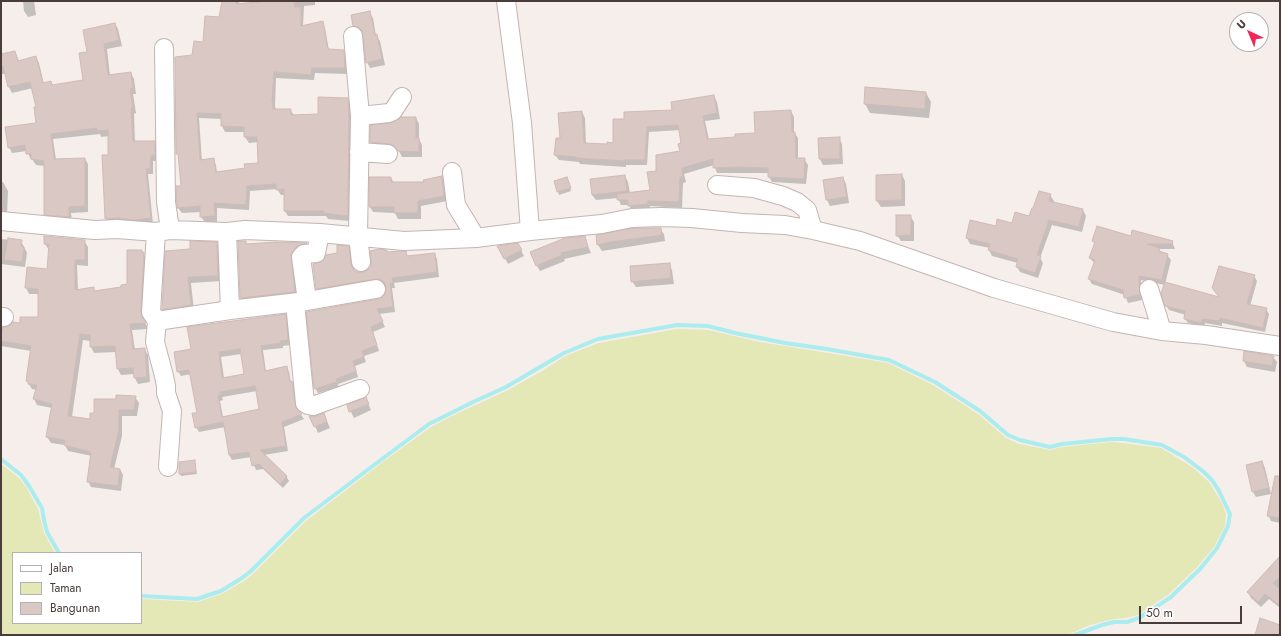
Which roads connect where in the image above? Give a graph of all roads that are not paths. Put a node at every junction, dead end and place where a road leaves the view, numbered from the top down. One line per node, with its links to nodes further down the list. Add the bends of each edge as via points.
1 (506, 1): 13 (street, via 522,123)
2 (353, 36): 5 (street)
3 (164, 48): 12 (street, via 166,202)
4 (402, 97): 5 (street, via 389,113)
5 (360, 116): 6 (street)
6 (359, 152): 7 (street); 16 (street)
7 (388, 154)
8 (452, 172): 17 (street, via 456,204)
9 (717, 185): 11 (street, via 754,188 796,202 807,210)
10 (1, 221): 12 (street, via 95,230)
11 (813, 230): 13 (street, via 785,225 661,217 632,218 602,224); 24 (street, via 860,241 994,288 1113,322)
12 (163, 231): 14 (street); 23 (street, via 151,309 152,316)
13 (530, 231): 17 (street)
14 (226, 232): 15 (street, via 245,230); 22 (street)
15 (320, 233): 16 (street); 21 (street, via 317,251 301,257)
16 (358, 236): 17 (street, via 404,241); 18 (street)
17 (476, 238)
18 (361, 262)
19 (376, 289): 21 (street)
20 (1149, 289): 24 (street)
21 (301, 302): 22 (street); 26 (street, via 305,403 313,406)
22 (230, 310): 23 (street)
23 (157, 321): 27 (street, via 155,342 172,411)
24 (1162, 331): 25 (street)
25 (1280, 346)
26 (360, 388)
27 (168, 467)

